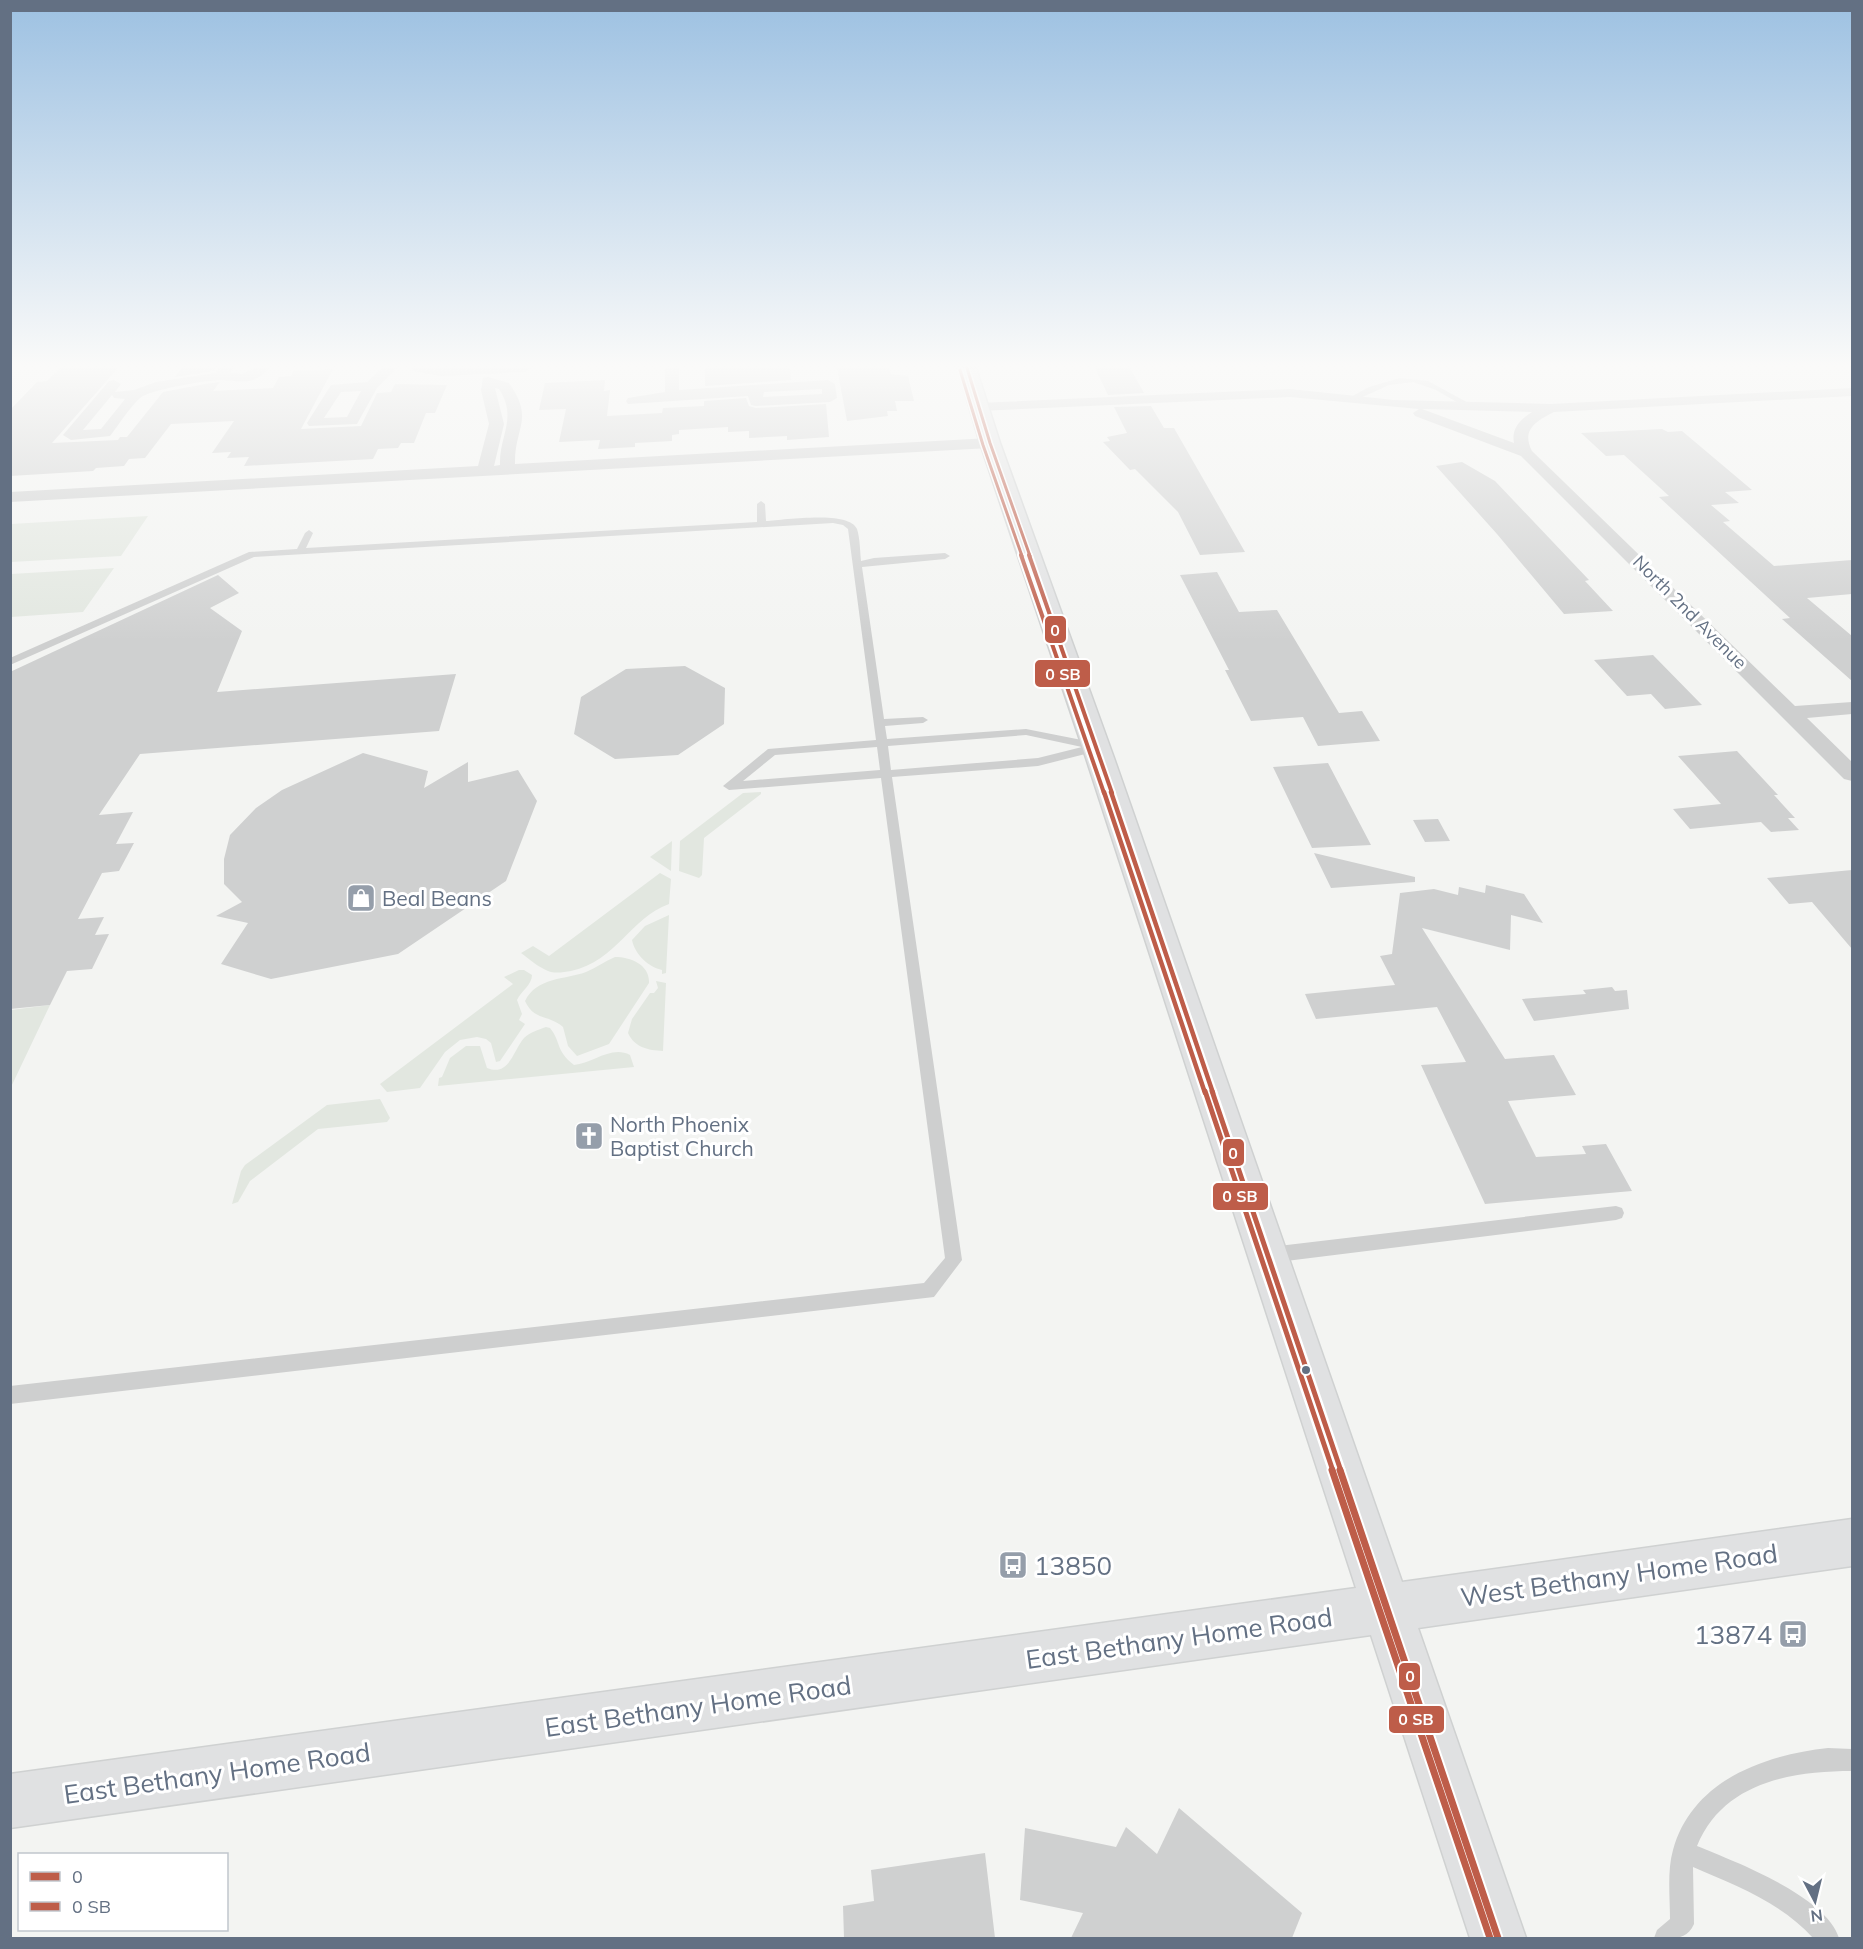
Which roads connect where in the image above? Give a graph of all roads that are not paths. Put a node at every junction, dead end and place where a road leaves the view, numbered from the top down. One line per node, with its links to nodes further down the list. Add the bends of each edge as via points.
1 (487, 459): 7 (street)
2 (507, 459): 6 (street)
3 (694, 459): 6 (street)
4 (996, 459): 21 (main road)
5 (1532, 459): 17 (street, North 2nd Avenue)
6 (508, 469): 7 (street)
7 (484, 470): 8 (street)
8 (10, 497)
9 (761, 504): 10 (lane)
10 (762, 524): 12 (lane); 14 (lane, via 846,522 852,528)
11 (309, 533): 12 (lane)
12 (300, 551): 15 (lane, via 252,554)
13 (945, 556): 14 (lane)
14 (857, 565): 19 (lane)
15 (10, 662)
16 (1852, 708): 17 (street)
17 (1791, 713): 23 (street, North 2nd Avenue)
18 (923, 720): 19 (lane)
19 (879, 723): 20 (lane)
20 (882, 743): 21 (lane, via 1026,732); 22 (lane); 22 (lane, via 772,752 729,786)
21 (1096, 747): 22 (lane, via 1038,762); 25 (main road)
22 (886, 774): 26 (lane, via 954,1260 928,1291)
23 (1852, 774)
24 (1616, 1213): 25 (lane)
25 (1267, 1255): 28 (main road)
26 (10, 1395)
27 (1852, 1544): 28 (main road, West Bethany Home Road)
28 (1385, 1608): 30 (main road, East Bethany Home Road); 32 (main road)
29 (1852, 1760): 31 (lane, via 1803,1762 1743,1781 1717,1799 1693,1826)
30 (10, 1802)
31 (1683, 1852): 33 (lane, via 1682,1924); 34 (lane, via 1775,1895 1820,1927)
32 (1498, 1938)
33 (1665, 1938)
34 (1828, 1938)

